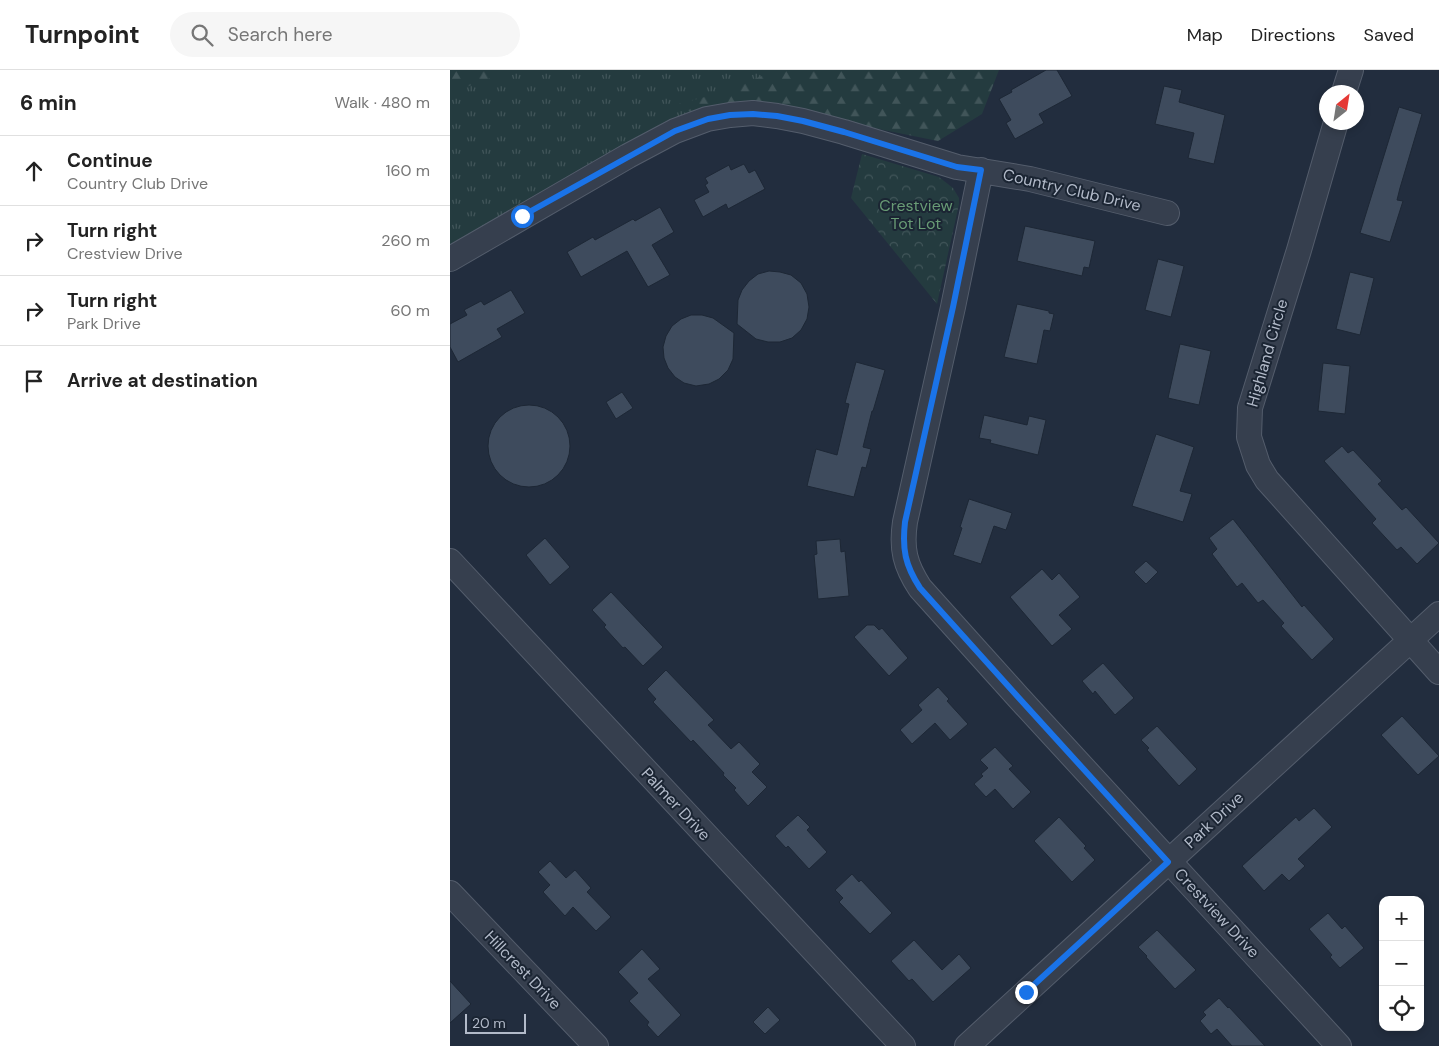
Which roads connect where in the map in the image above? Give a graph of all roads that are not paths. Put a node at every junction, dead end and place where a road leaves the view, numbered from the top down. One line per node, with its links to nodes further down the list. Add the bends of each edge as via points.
1 (1351, 70): 2 (street)
2 (1346, 85)
3 (1334, 130): 9 (street, Highland Circle, via 1250,408 1249,437 1258,465 1267,480)
4 (981, 170): 5 (street, Country Club Drive); 6 (street, Country Club Drive, via 957,167 803,121 753,114 730,115 675,131); 11 (street, Crestview Drive, via 905,522 903,545 906,559 920,588)
5 (1167, 213)
6 (450, 259)
7 (450, 561): 14 (street, Palmer Drive)
8 (1439, 614): 9 (street, Park Drive)
9 (1410, 640): 10 (street, Highland Circle); 11 (street, Park Drive)
10 (1439, 672)
11 (1168, 862): 15 (street, Park Drive); 16 (street, Crestview Drive)
12 (450, 894): 13 (street, Hillcrest Drive)
13 (596, 1046)
14 (903, 1046)
15 (967, 1046)
16 (1339, 1046)

